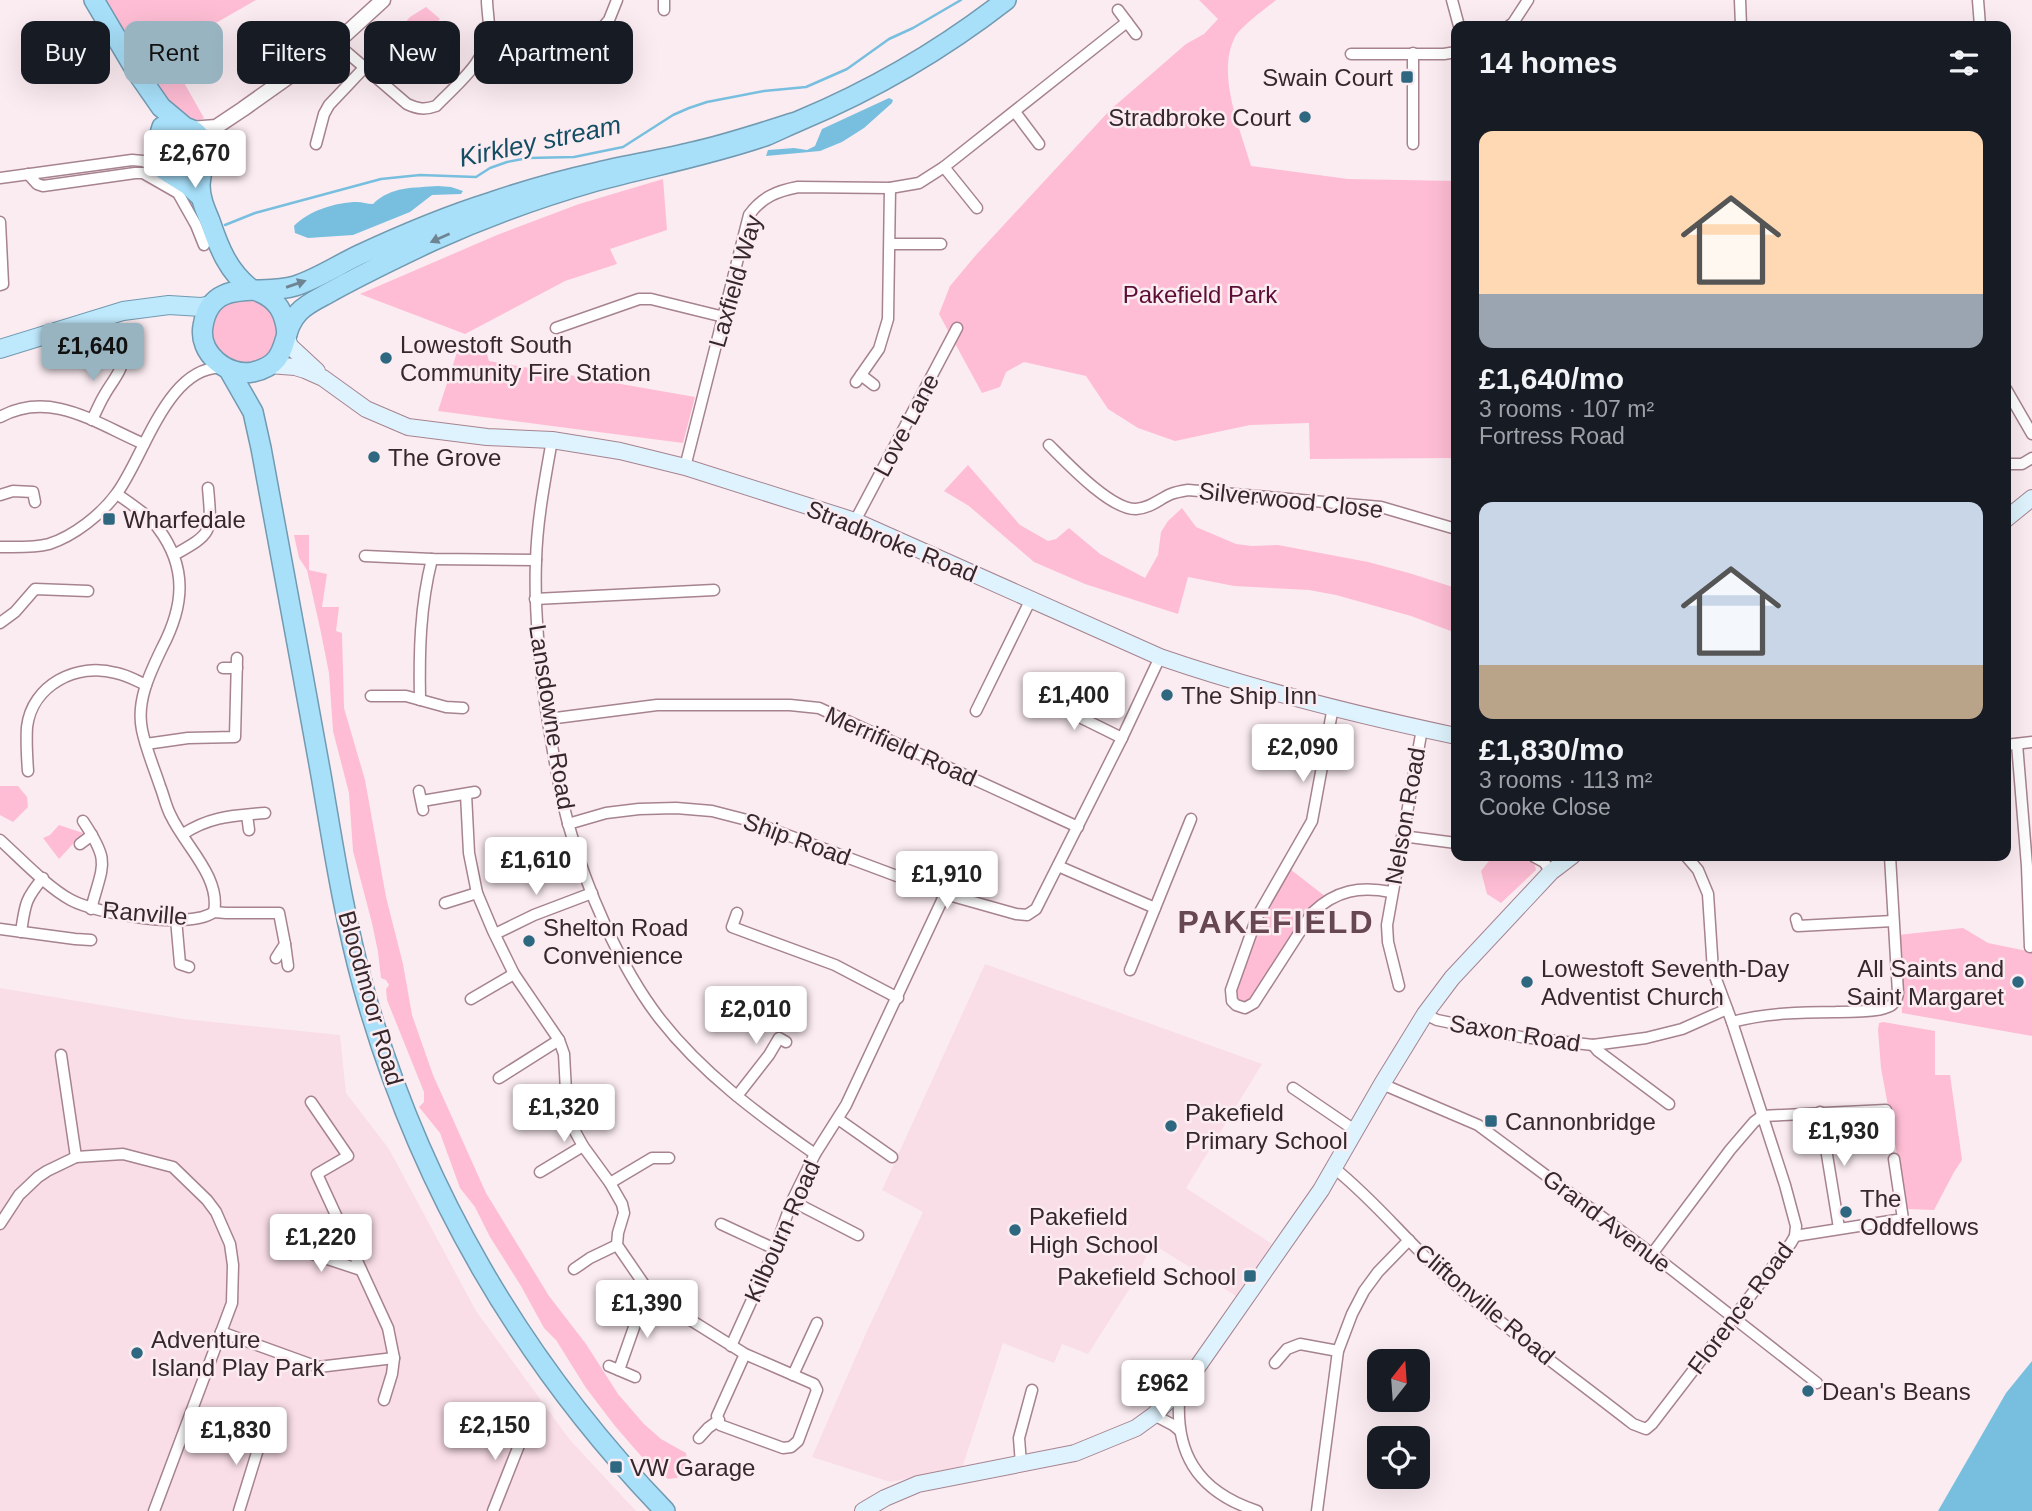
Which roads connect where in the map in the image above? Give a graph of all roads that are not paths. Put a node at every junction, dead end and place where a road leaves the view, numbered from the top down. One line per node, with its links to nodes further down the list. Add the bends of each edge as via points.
1 (94, 0): 28 (highway)
2 (383, 0): 17 (street)
3 (487, 0): 24 (street, via 487,44 481,58)
4 (617, 0): 11 (street)
5 (1006, 0): 30 (highway, via 970,28 874,87)
6 (1452, 0): 12 (street)
7 (1528, 0): 13 (street)
8 (1740, 0): 14 (street)
9 (1978, 0): 15 (street)
10 (1118, 10): 16 (street)
11 (608, 21)
12 (1458, 21)
13 (1514, 21)
14 (1741, 21)
15 (1980, 21)
16 (1127, 22): 18 (street); 29 (street, Laxfield Way)
17 (350, 30)
18 (1136, 34)
19 (1451, 52): 20 (street)
20 (1413, 53): 22 (street); 36 (street, via 1407,131)
21 (350, 56): 23 (street)
22 (1357, 58)
23 (364, 68): 33 (street, via 328,104)
24 (460, 80)
25 (277, 84): 31 (street)
26 (383, 84): 27 (street, via 407,104 426,110)
27 (457, 84)
28 (161, 107): 32 (highway); 34 (highway, via 163,125)
29 (1015, 112): 35 (street); 39 (street, Laxfield Way)
30 (799, 121): 52 (highway, one-way to 30, via 296,285 492,201); 58 (highway, one-way to 58, via 737,145 562,191 478,221 355,278 299,311)
31 (216, 127): 32 (street); 37 (street)
32 (188, 128): 34 (highway, via 171,128); 37 (highway, via 201,139)
33 (314, 137)
34 (158, 141): 38 (street); 40 (highway, via 156,158)
35 (1039, 144)
36 (1413, 144)
37 (203, 158): 40 (highway, via 190,174); 44 (highway)
38 (132, 160): 40 (street); 41 (street)
39 (944, 167): 43 (street, Laxfield Way, via 919,183); 45 (street)
40 (169, 173): 44 (highway)
41 (28, 174): 42 (street); 49 (street, via 43,186 143,173 178,194)
42 (0, 178)
43 (890, 188): 47 (street); 55 (street, Laxfield Way, via 798,187 758,203 750,215)
44 (201, 197): 50 (highway)
45 (977, 208)
46 (0, 222): 51 (street)
47 (890, 244): 48 (street); 66 (street, via 888,319 879,349 859,379)
48 (941, 244)
49 (204, 245)
50 (223, 258): 52 (highway); 53 (highway, via 223,282)
51 (0, 285)
52 (253, 290): 53 (highway, via 231,291); 58 (highway, via 268,295 281,309)
53 (213, 303): 54 (main road); 59 (highway, via 202,326)
54 (169, 305): 59 (main road, via 192,323); 60 (main road, via 123,311)
55 (724, 317): 56 (street, via 639,299); 79 (street, Laxfield Way)
56 (556, 328)
57 (957, 328): 86 (street, Love Lane)
58 (287, 336): 62 (highway, via 281,353); 65 (main road, Stradbroke Road, via 290,346)
59 (204, 342): 63 (highway, via 212,358); 64 (street)
60 (0, 349)
61 (127, 357): 70 (street)
62 (267, 366): 63 (highway, via 249,373); 65 (main road, Stradbroke Road, via 296,366); 68 (highway, via 257,379)
63 (227, 369): 64 (street); 68 (highway)
64 (198, 373): 73 (street, via 166,404)
65 (323, 378): 72 (main road, Stradbroke Road, via 366,409 408,427)
66 (874, 386)
67 (2011, 398): 71 (street)
68 (253, 412): 232 (highway, Bloodmoor Road, via 342,891 363,986 397,1092 444,1199 492,1288 577,1409)
69 (0, 417): 70 (street, via 31,406 52,406)
70 (92, 420): 73 (street)
71 (2032, 434)
72 (552, 440): 79 (main road, Stradbroke Road); 92 (street, Lansdowne Road)
73 (144, 444): 82 (street)
74 (1049, 445): 76 (street, Silverwood Close)
75 (1070, 448): 76 (street)
76 (1061, 457): 87 (street, Silverwood Close, via 1107,499 1135,509 1188,490 1381,507)
77 (2032, 458): 78 (street)
78 (2011, 464)
79 (685, 467): 86 (main road, Stradbroke Road)
80 (208, 488): 90 (street, via 204,501 211,521 208,531)
81 (33, 493): 83 (street)
82 (117, 494): 88 (street, via 85,525 49,544); 90 (street, via 157,527)
83 (0, 495)
84 (2032, 498): 85 (main road)
85 (2011, 515)
86 (855, 521): 96 (main road, Stradbroke Road)
87 (1451, 528)
88 (0, 547)
89 (372, 553): 91 (street)
90 (174, 555): 100 (street, via 180,596 176,618)
91 (432, 559): 92 (street); 103 (street, via 422,610)
92 (536, 560): 95 (street, Lansdowne Road)
93 (714, 590): 95 (street)
94 (88, 591): 97 (street, via 33,583 15,612)
95 (536, 599): 107 (street, Lansdowne Road)
96 (1031, 599): 98 (main road, Stradbroke Road); 106 (street)
97 (0, 623)
98 (1160, 657): 105 (main road, Stradbroke Road); 110 (street, Ship Road)
99 (223, 668): 112 (street, via 237,663 241,737)
100 (146, 685): 112 (street, via 141,728); 114 (street, via 116,672 97,670 54,681 32,709 27,726)
101 (374, 698): 103 (street)
102 (1041, 698): 110 (street)
103 (420, 700): 104 (street)
104 (459, 704)
105 (1334, 707): 108 (main road, Stradbroke Road); 137 (street, via 1312,821 1257,917 1231,1001 1245,1008 1254,1003 1321,904 1356,890)
106 (976, 711)
107 (548, 719): 120 (street, Lansdowne Road); 121 (street, Merrifield Road, via 657,705 819,708)
108 (1422, 729): 109 (main road, Stradbroke Road); 125 (street, Nelson Road)
109 (1451, 735)
110 (1122, 738): 121 (street, Ship Road)
111 (2032, 742): 113 (street)
112 (146, 744): 123 (street, via 171,817)
113 (2011, 744): 156 (street, via 2027,866)
114 (28, 771)
115 (421, 801): 136 (street, via 470,793 469,853)
116 (264, 813): 117 (street)
117 (247, 815): 122 (street); 123 (street, via 215,818)
118 (1191, 819): 141 (street)
119 (83, 821): 124 (street)
120 (568, 824): 138 (street, Lansdowne Road); 139 (street, Ship Road, via 639,809 712,811)
121 (1078, 827): 133 (street, Ship Road)
122 (249, 830)
123 (183, 834): 143 (street, via 207,875 216,900)
124 (92, 835): 128 (street); 142 (street, via 101,851 103,869)
125 (1402, 836): 127 (street); 137 (street, Nelson Road)
126 (0, 840): 135 (street, Ranville)
127 (1451, 842)
128 (80, 844)
129 (1542, 861): 134 (street)
130 (1565, 861): 134 (main road)
131 (1690, 861): 166 (street, Florence Road, via 1708,894 1713,971)
132 (1890, 861): 146 (street)
133 (1058, 866): 139 (street, Ship Road, via 1036,909 1027,915); 141 (street)
134 (1550, 872): 167 (main road, via 1452,978)
135 (43, 878): 142 (street, Ranville, via 69,899); 150 (street, via 25,902)
136 (477, 892): 140 (street); 151 (street)
137 (1391, 892): 163 (street, Nelson Road, via 1388,942)
138 (592, 893): 151 (street); 176 (street, Lansdowne Road, via 623,962 659,1018 692,1056)
139 (945, 894): 164 (street, Kilbourn Road)
140 (444, 902)
141 (1155, 908): 161 (street)
142 (91, 909): 145 (street, Ranville)
143 (214, 912): 145 (street, Ranville); 155 (street, Ranville, via 279,912)
144 (737, 913): 147 (street)
145 (176, 919): 160 (street)
146 (1893, 921): 148 (street); 168 (street, via 1898,993 1888,1008)
147 (732, 927): 153 (street); 164 (street, via 835,965)
148 (1797, 927)
149 (0, 929): 150 (street)
150 (21, 932): 152 (street)
151 (495, 934): 162 (street)
152 (75, 939): 154 (street); 157 (street)
153 (728, 939)
154 (91, 940)
155 (285, 944): 158 (street); 159 (street, Ranville)
156 (2029, 947)
157 (74, 953)
158 (276, 958)
159 (288, 966)
160 (180, 967)
161 (1130, 970)
162 (514, 974): 165 (street); 170 (street)
163 (1399, 986)
164 (898, 998): 182 (street, Kilbourn Road)
165 (471, 999)
166 (1727, 1009): 168 (street, Florence Road); 171 (street, Saxon Road, via 1682,1029)
167 (1425, 1014): 171 (street, Saxon Road, via 1521,1037); 174 (main road)
168 (1732, 1022): 181 (street, Florence Road)
169 (769, 1031): 176 (street, via 783,1040)
170 (559, 1040): 173 (street, via 501,1081); 184 (street, via 567,1110)
171 (1594, 1045): 178 (street)
172 (61, 1055): 186 (street)
173 (492, 1068)
174 (1382, 1084): 183 (main road); 203 (street, Grand Avenue, via 1478,1125)
175 (1293, 1088): 183 (street)
176 (737, 1096): 185 (street, Lansdowne Road)
177 (311, 1102): 205 (street, via 348,1156 317,1174)
178 (1669, 1104)
179 (1886, 1110): 180 (street)
180 (1820, 1112): 181 (street); 196 (street)
181 (1762, 1116): 198 (street, Florence Road, via 1796,1226); 203 (street, via 1730,1150)
182 (838, 1119): 185 (street, Kilbourn Road); 187 (street)
183 (1356, 1131): 190 (main road)
184 (583, 1146): 191 (street); 192 (street)
185 (815, 1154): 193 (street, Kilbourn Road)
186 (76, 1157): 194 (street, via 38,1177); 209 (street, via 124,1154 173,1167 207,1200 230,1244 233,1265 232,1303)
187 (892, 1157)
188 (669, 1158): 192 (street, via 652,1158)
189 (1894, 1158): 196 (street, via 1903,1219)
190 (1334, 1168): 199 (street, Cliftonville Road); 218 (main road)
191 (540, 1172)
192 (610, 1183): 200 (street, via 624,1213)
193 (792, 1201): 197 (street); 202 (street, Kilbourn Road)
194 (0, 1224)
195 (721, 1224): 202 (street)
196 (1839, 1228): 198 (street)
197 (859, 1235)
198 (1795, 1236): 207 (street, Florence Road)
199 (1409, 1240): 211 (street, via 1364,1291); 224 (street, Cliftonville Road, via 1468,1295 1633,1424)
200 (617, 1245): 204 (street); 206 (street)
201 (291, 1247): 205 (street)
202 (775, 1249): 210 (street, Kilbourn Road)
203 (1652, 1254): 207 (street, Grand Avenue)
204 (574, 1269)
205 (361, 1270): 213 (street, via 388,1328)
206 (652, 1296): 210 (street); 216 (street, via 639,1313 614,1368)
207 (1734, 1318): 217 (street, Grand Avenue); 224 (street, Florence Road)
208 (817, 1324): 215 (street)
209 (221, 1332): 213 (street, via 318,1367); 229 (street)
210 (731, 1346): 212 (street)
211 (1338, 1351): 214 (street, via 1300,1345 1287,1349); 235 (street)
212 (745, 1354): 215 (street); 222 (street)
213 (394, 1358): 220 (street)
214 (1275, 1363)
215 (793, 1375): 222 (street, via 817,1390 798,1441 791,1447 783,1448)
216 (635, 1377)
217 (1817, 1383)
218 (1180, 1389): 221 (main road); 225 (street)
219 (1031, 1390): 228 (street, via 1019,1438)
220 (384, 1400)
221 (1154, 1415): 225 (street); 228 (main road, via 1136,1428 1075,1453)
222 (719, 1420): 227 (street)
223 (527, 1425): 231 (street)
224 (1646, 1429)
225 (1179, 1430): 234 (street, via 1189,1460 1202,1477 1236,1504)
226 (263, 1433): 230 (street)
227 (699, 1438)
228 (1021, 1464): 233 (main road, via 918,1484)
229 (154, 1511)
230 (239, 1511)
231 (493, 1511)
232 (665, 1511)
233 (863, 1511)
234 (1256, 1511)
235 (1317, 1511)

